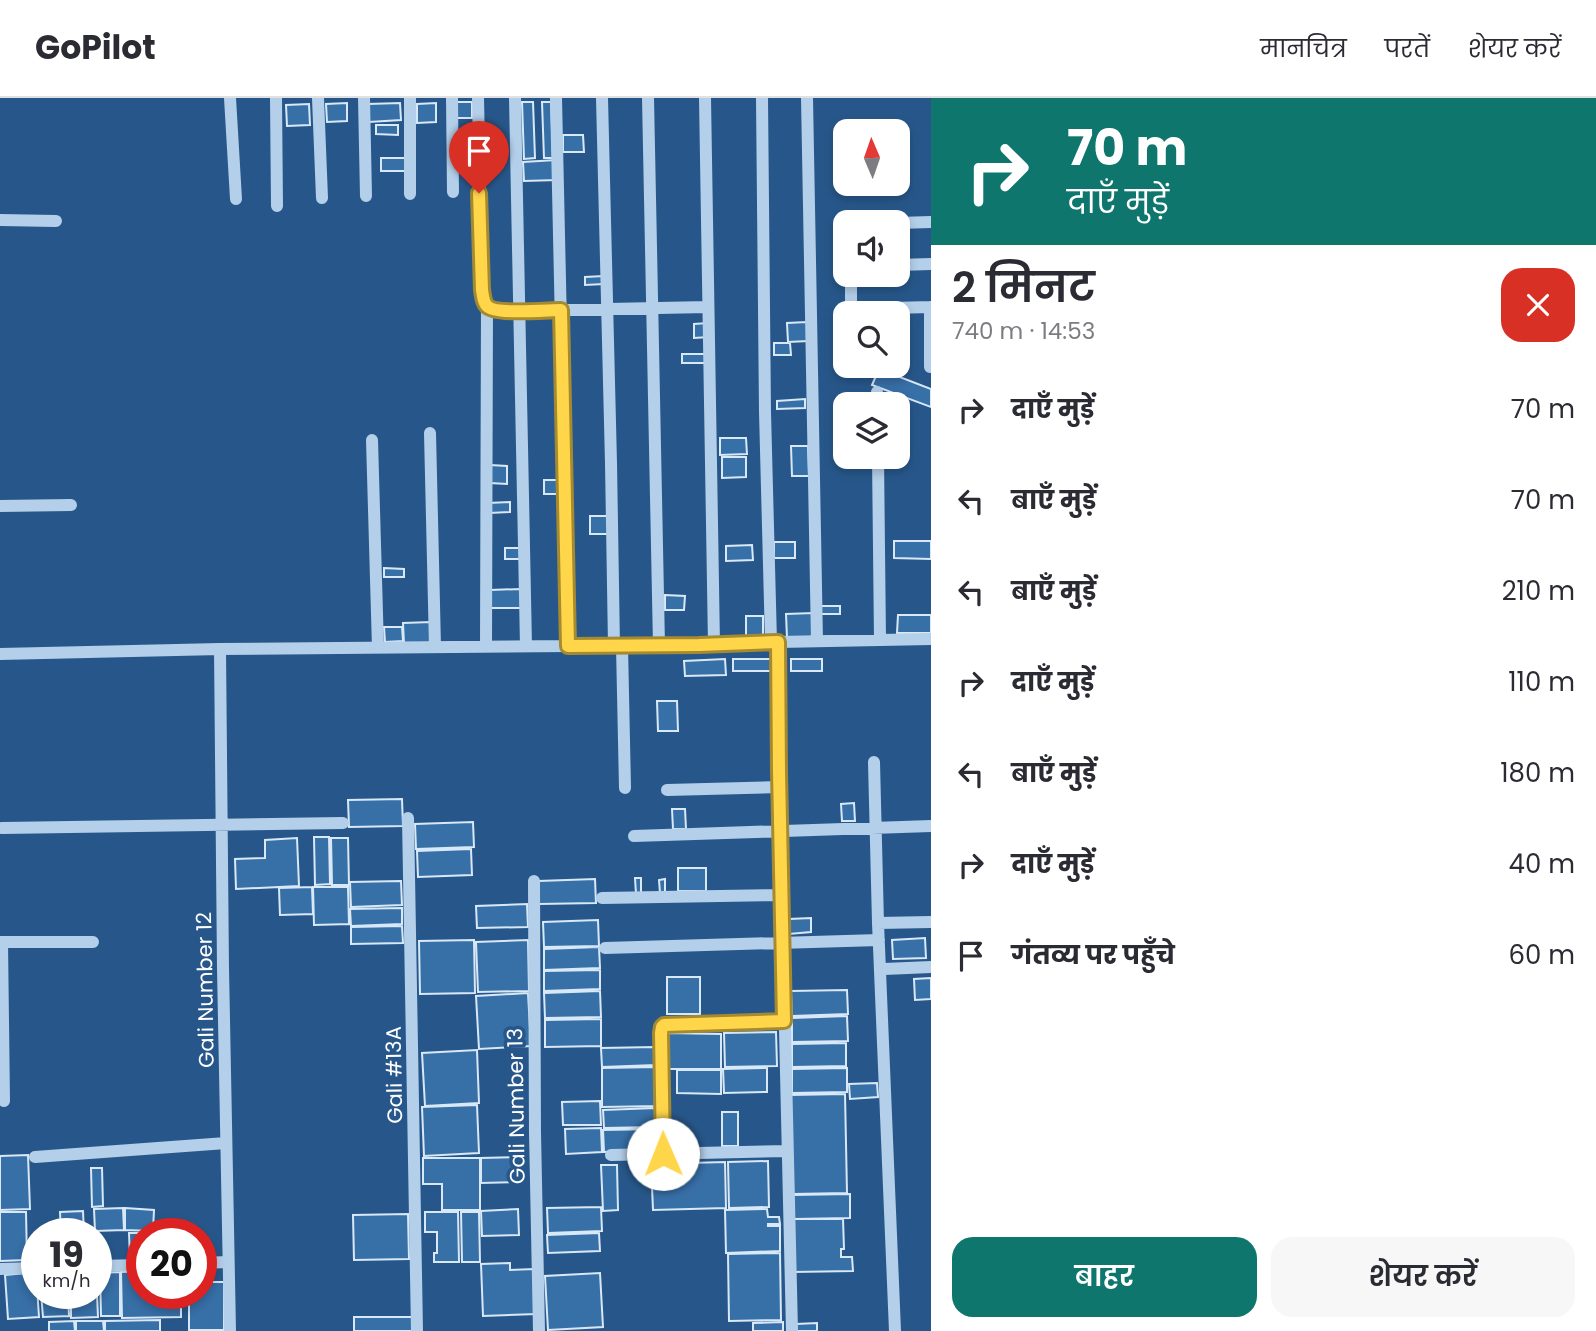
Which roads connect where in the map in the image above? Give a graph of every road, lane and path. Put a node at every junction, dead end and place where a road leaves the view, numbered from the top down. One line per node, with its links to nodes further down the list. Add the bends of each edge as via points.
1 (230, 98): 19 (street)
2 (276, 98): 20 (street)
3 (318, 98): 18 (street)
4 (364, 98): 17 (street)
5 (410, 98): 16 (street)
6 (452, 98): 15 (street)
7 (478, 98): 27 (street, via 482,290)
8 (516, 98): 34 (street)
9 (556, 98): 33 (street)
10 (602, 98): 32 (street)
11 (648, 98): 30 (street)
12 (705, 98): 28 (street)
13 (762, 98): 44 (street, via 765,412)
14 (807, 98): 43 (street)
15 (453, 192)
16 (410, 194)
17 (366, 196)
18 (321, 198)
19 (236, 199)
20 (277, 206)
21 (0, 220): 22 (street)
22 (56, 221)
23 (931, 222): 24 (street)
24 (910, 223)
25 (931, 264): 26 (street)
26 (910, 265)
27 (487, 306): 34 (street); 46 (street)
28 (708, 307): 30 (street); 45 (street)
29 (930, 307): 31 (street); 35 (street)
30 (652, 308): 32 (street); 50 (street)
31 (910, 308)
32 (607, 309): 33 (street); 49 (street)
33 (561, 310): 34 (street); 48 (street)
34 (520, 311): 47 (street)
35 (930, 367)
36 (430, 433): 51 (street)
37 (372, 440): 52 (street)
38 (878, 469): 42 (street)
39 (71, 505): 40 (street)
40 (0, 506)
41 (931, 639): 42 (street)
42 (880, 640): 43 (street)
43 (817, 641): 44 (street)
44 (775, 642): 45 (street); 56 (street)
45 (715, 645): 50 (street)
46 (486, 646): 47 (street); 51 (street)
47 (526, 646): 48 (street)
48 (568, 646): 49 (street)
49 (618, 646): 50 (street); 57 (street)
50 (659, 646)
51 (435, 647): 52 (street)
52 (378, 648): 53 (street)
53 (220, 649): 54 (street); 61 (street, Gali Number 12)
54 (0, 654)
55 (874, 762): 64 (street)
56 (779, 787): 58 (street); 65 (street)
57 (625, 788)
58 (667, 790)
59 (408, 818): 91 (street, Gali #13A)
60 (343, 823): 61 (street)
61 (222, 825): 63 (street); 81 (street, Gali Number 12)
62 (931, 826): 64 (street)
63 (2, 828)
64 (876, 828): 65 (street); 71 (street)
65 (780, 831): 66 (street); 68 (street)
66 (634, 836)
67 (534, 881): 92 (street, Gali Number 13)
68 (781, 895): 69 (street); 75 (street)
69 (602, 898)
70 (931, 922): 71 (street)
71 (878, 923): 72 (street)
72 (879, 940): 75 (street); 78 (street)
73 (1, 942): 74 (street); 80 (street)
74 (93, 942)
75 (782, 943): 76 (street); 79 (street)
76 (605, 948)
77 (931, 967): 78 (street)
78 (881, 968): 94 (street)
79 (784, 1021): 82 (street); 83 (street, via 662,1027)
80 (4, 1101)
81 (226, 1143): 85 (street); 87 (street, Gali Number 12)
82 (787, 1152): 83 (street); 93 (street)
83 (663, 1154): 84 (street)
84 (611, 1155)
85 (35, 1157)
86 (217, 1262): 87 (street)
87 (228, 1262): 90 (street, Gali Number 12)
88 (21, 1268): 89 (street)
89 (0, 1269)
90 (230, 1331)
91 (417, 1331)
92 (539, 1331)
93 (792, 1331)
94 (895, 1331)

